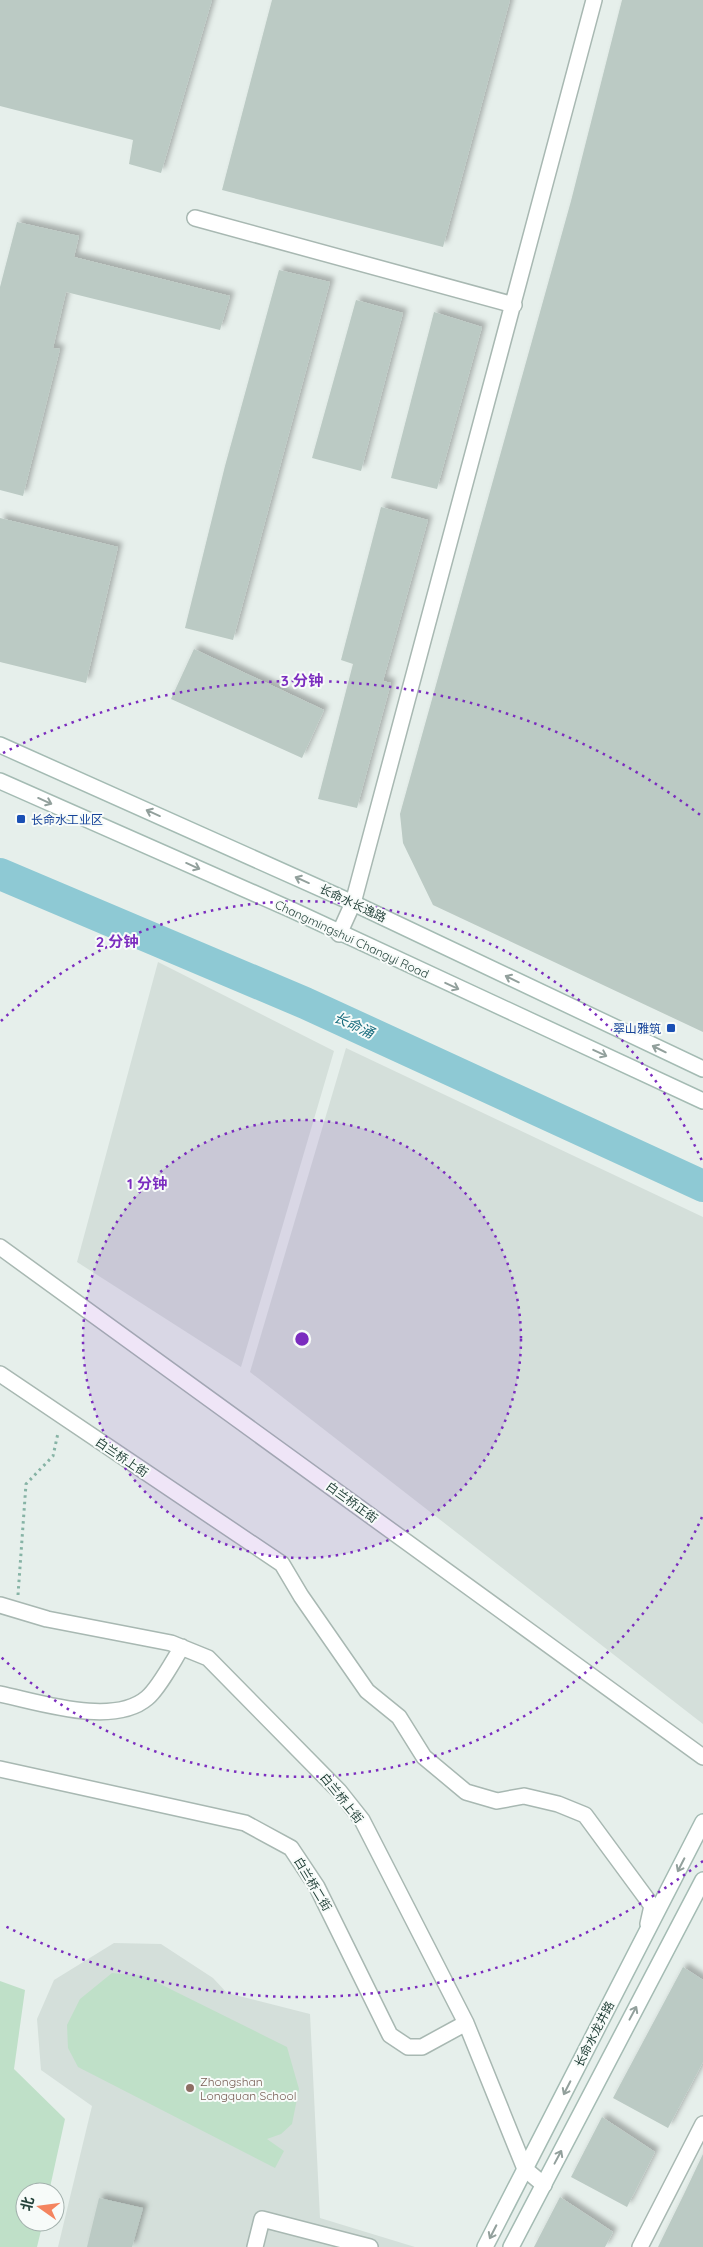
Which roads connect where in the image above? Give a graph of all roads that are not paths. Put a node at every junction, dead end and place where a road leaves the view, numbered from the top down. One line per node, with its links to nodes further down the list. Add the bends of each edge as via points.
1 (594, 0): 3 (street)
2 (195, 218): 3 (street)
3 (514, 305): 6 (street)
4 (0, 745): 6 (street, 长命水长逸路, one-way to 4)
5 (0, 781): 7 (street, Changmingshui Changyi Road, one-way to 7, via 292,910)
6 (353, 903): 7 (street); 8 (street, 长命水长逸路, one-way to 6)
7 (339, 934): 9 (street, Changmingshui Changyi Road, one-way to 9)
8 (703, 1069)
9 (703, 1101)
10 (0, 1247): 15 (street, 白兰桥正街)
11 (0, 1374): 19 (street, 白兰桥上街, via 282,1564 367,1692 399,1717 424,1757 466,1792 496,1801 524,1796 585,1815 652,1906)
12 (0, 1605): 13 (street, 白兰桥上街, via 47,1619)
13 (182, 1647): 14 (street, via 146,1698 121,1711 76,1710); 20 (street, 白兰桥上街, via 208,1658 340,1791 362,1820)
14 (0, 1694)
15 (703, 1757)
16 (0, 1769): 20 (street, 白兰桥二街, via 245,1823 260,1831 291,1848 318,1887 390,2035 408,2047 422,2047)
17 (703, 1822): 19 (street, 长命水龙井路, one-way to 19)
18 (703, 1880): 23 (street, 长命水龙井路, one-way to 18)
19 (647, 1931): 22 (street, 长命水龙井路, one-way to 22)
20 (466, 2023): 22 (street, 白兰桥上街)
21 (703, 2124): 28 (street)
22 (526, 2169): 23 (street, 白兰桥上街); 26 (street, 长命水龙井路, one-way to 26)
23 (544, 2185): 27 (street, 长命水龙井路)
24 (255, 2247): 25 (street, via 262,2219)
25 (370, 2247)
26 (486, 2247)
27 (512, 2247)
28 (640, 2247)

